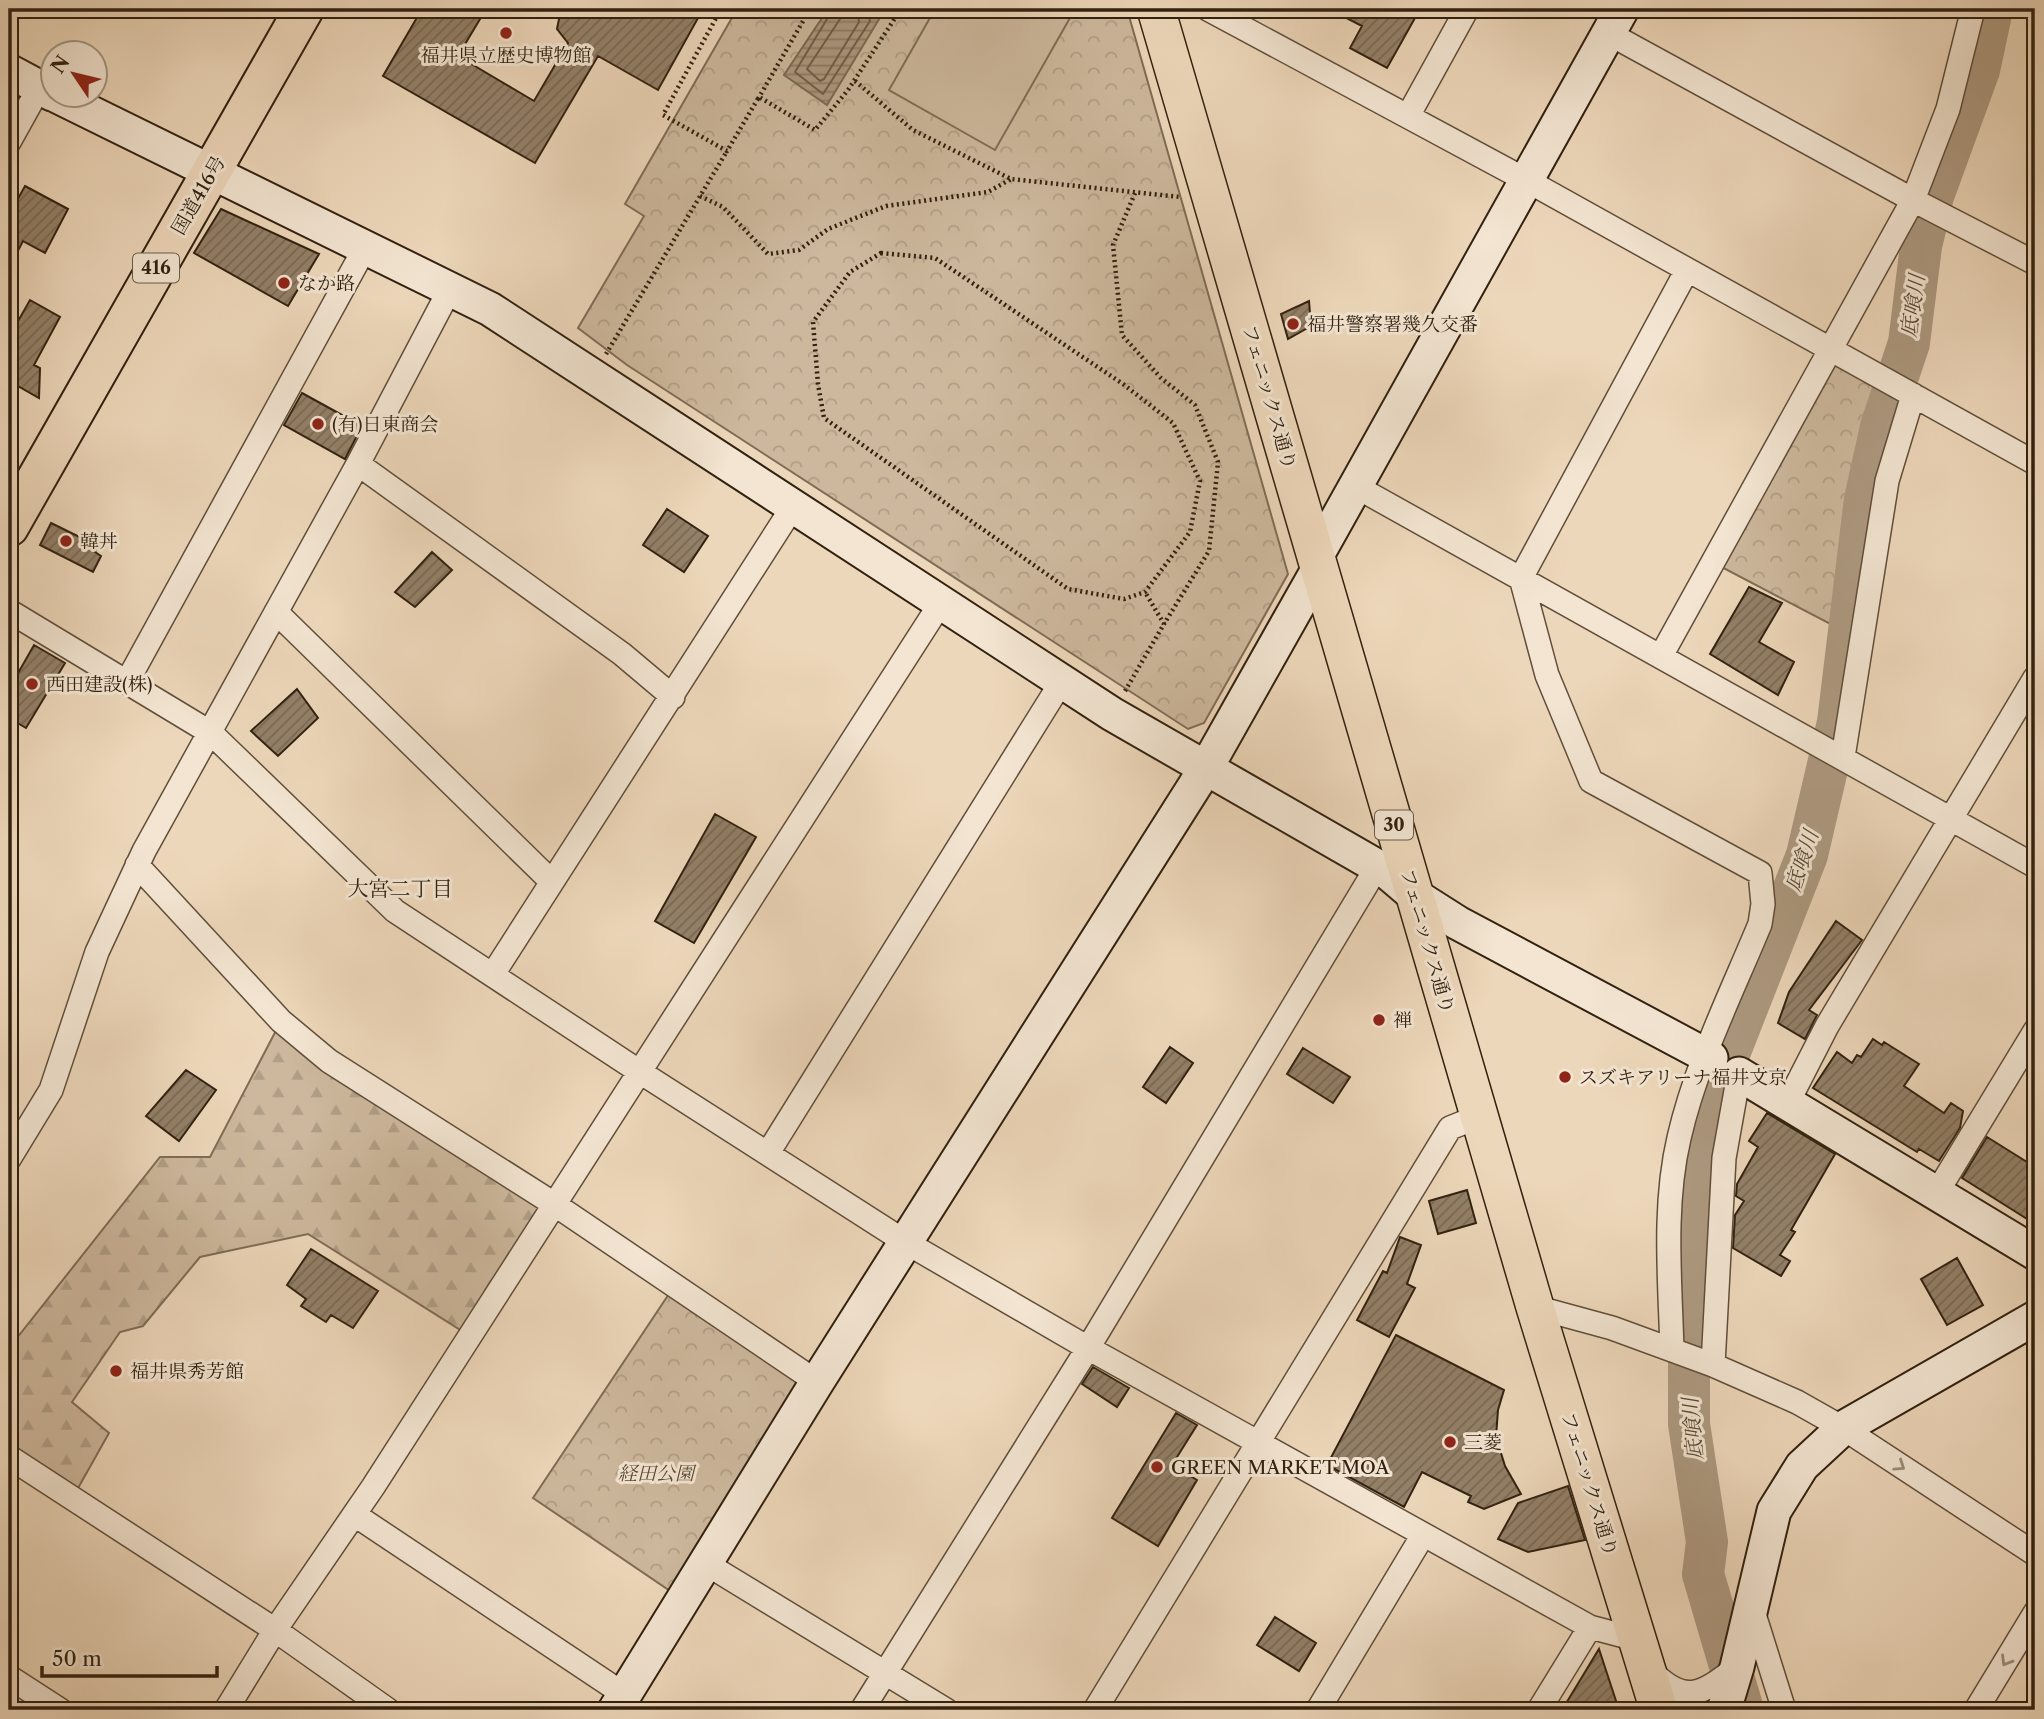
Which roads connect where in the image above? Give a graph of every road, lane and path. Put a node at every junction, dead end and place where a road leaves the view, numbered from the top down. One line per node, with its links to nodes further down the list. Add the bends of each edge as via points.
1 (304, 9): 19 (highway, 国道416号 / 416)
2 (721, 9): 18 (path, via 663,115)
3 (810, 9): 13 (path)
4 (901, 9): 11 (path)
5 (1156, 9): 38 (main road, フェニックス通り / 30)
6 (1208, 9): 16 (street)
7 (1467, 9): 16 (street)
8 (1973, 9): 25 (street, via 1948,109)
9 (1615, 21): 21 (street); 25 (street)
10 (9, 71): 12 (street)
11 (855, 81): 13 (path, via 816,130); 20 (path, via 913,130)
12 (38, 87)
13 (759, 97): 18 (path)
14 (38, 105): 17 (street)
15 (81, 108): 19 (street)
16 (1408, 117): 21 (street)
17 (9, 142)
18 (727, 151): 23 (path)
19 (211, 171): 26 (street); 37 (highway, 国道416号 / 416)
20 (1011, 179): 22 (path); 23 (path, via 988,192 877,208 828,229 799,250 768,254 723,207)
21 (1526, 180): 28 (street); 35 (street)
22 (1135, 193): 24 (path); 44 (path, via 1113,245 1122,335 1195,405 1218,462 1209,551)
23 (700, 196): 31 (path)
24 (1181, 197)
25 (1917, 202): 27 (street); 30 (street)
26 (366, 246): 29 (street); 47 (street)
27 (2035, 263)
28 (1687, 270): 30 (street); 39 (street)
29 (451, 287): 31 (street); 34 (street)
30 (1829, 349): 32 (street); 45 (street)
31 (593, 375): 36 (street)
32 (1903, 390): 33 (street); 52 (street)
33 (2035, 463)
34 (358, 464): 43 (street); 49 (street, via 622,654)
35 (1355, 486): 38 (street); 39 (street)
36 (794, 505): 41 (street); 49 (street)
37 (9, 527)
38 (1317, 563): 53 (street); 59 (main road, フェニックス通り / 30)
39 (1521, 578): 45 (street); 62 (street, via 1547,675 1591,781 1760,873 1760,924)
40 (1145, 592): 40 (path, via 1190,531 1200,481 1173,423 1123,383 935,258 881,253 850,272 813,322 824,418 1068,589 1124,598); 44 (path)
41 (942, 601): 48 (street); 63 (street)
42 (9, 611): 47 (street)
43 (276, 612): 51 (street); 58 (street)
44 (1164, 624): 50 (path)
45 (1661, 656): 52 (street)
46 (2035, 678): 54 (street)
47 (128, 680): 51 (street)
48 (1062, 681): 50 (street); 67 (street)
49 (673, 697): 58 (street)
50 (1112, 714): 53 (street)
51 (212, 733): 55 (street); 60 (street, via 395,911)
52 (1843, 757): 54 (street)
53 (1206, 768): 57 (street); 71 (street)
54 (1953, 819): 56 (street); 65 (street, via 1827,1026)
55 (137, 865): 68 (street, via 97,952 51,1090); 70 (street, via 281,1021 329,1061)
56 (2035, 866)
57 (1377, 867): 59 (street); 75 (street)
58 (552, 882): 60 (street)
59 (1414, 895): 62 (street); 66 (main road, フェニックス通り / 30)
60 (493, 974): 63 (street)
61 (2035, 1031): 69 (street)
62 (1708, 1056): 76 (street, via 1679,1138 1671,1191)
63 (639, 1072): 67 (street); 70 (street)
64 (1740, 1074): 65 (street); 77 (street, via 1724,1158)
65 (1787, 1104): 69 (street)
66 (1480, 1116): 73 (main road, フェニックス通り / 30); 80 (street, via 1450,1128)
67 (768, 1153): 71 (street)
68 (9, 1159)
69 (1936, 1194): 72 (street)
70 (554, 1204): 78 (street); 82 (street)
71 (907, 1243): 75 (street); 78 (street)
72 (2035, 1253)
73 (1535, 1307): 76 (street); 90 (main road, フェニックス通り / 30)
74 (2035, 1318): 79 (street)
75 (1088, 1348): 80 (street); 91 (street)
76 (1672, 1350): 77 (street)
77 (1713, 1365): 79 (street)
78 (817, 1382): 85 (street)
79 (1843, 1428): 84 (street, one-way to 84); 86 (street, via 1808,1458 1780,1498)
80 (1261, 1441): 83 (street); 101 (street)
81 (9, 1457): 89 (street)
82 (355, 1515): 89 (street); 95 (street)
83 (1423, 1535): 88 (street); 102 (street)
84 (2035, 1554)
85 (705, 1563): 91 (street); 95 (street)
86 (1751, 1611): 93 (street, via 1737,1667); 105 (street)
87 (2035, 1613): 106 (street, one-way to 106)
88 (1590, 1627): 90 (street); 103 (street)
89 (275, 1630): 97 (street); 98 (street)
90 (1643, 1653): 93 (street, via 1673,1689); 104 (main road, フェニックス通り / 30)
91 (886, 1672): 99 (street); 100 (street)
92 (9, 1677): 94 (street)
93 (1714, 1700)
94 (29, 1702): 96 (street)
95 (620, 1702)
96 (60, 1710)
97 (226, 1710)
98 (388, 1710)
99 (862, 1710)
100 (946, 1710)
101 (1095, 1710)
102 (1318, 1710)
103 (1539, 1710)
104 (1659, 1710)
105 (1784, 1710)
106 (1976, 1710)

